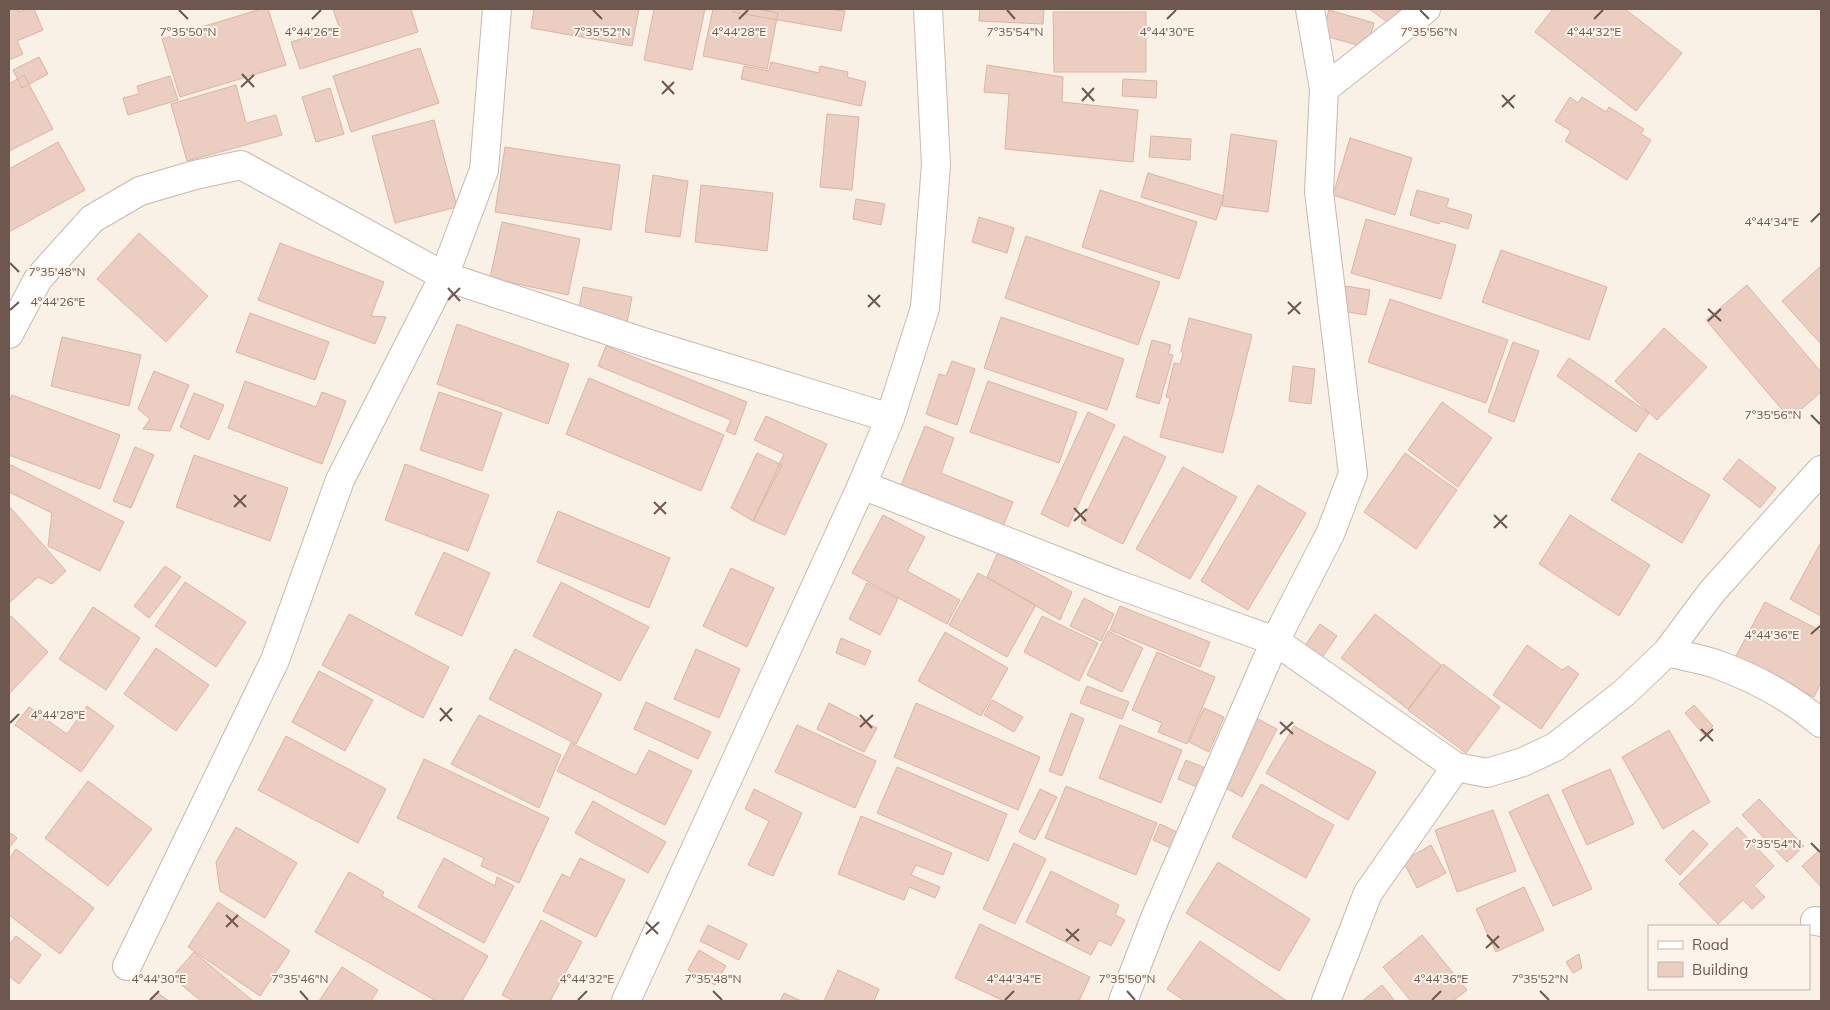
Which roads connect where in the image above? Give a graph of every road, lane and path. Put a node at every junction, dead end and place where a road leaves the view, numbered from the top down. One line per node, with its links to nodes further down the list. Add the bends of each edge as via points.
1 (497, 9): 6 (street, via 484,170)
2 (928, 9): 8 (street, via 936,164 925,308)
3 (1310, 9): 5 (street)
4 (1426, 9): 5 (street)
5 (1324, 89): 11 (street, via 1319,192 1353,474 1330,534)
6 (444, 276): 7 (street, via 241,164 140,191 92,219 38,279); 8 (street, via 643,342); 15 (street, via 340,480 275,660)
7 (9, 334)
8 (890, 418): 10 (street)
9 (1821, 470): 12 (street, via 1711,593)
10 (862, 485): 11 (street, via 1116,584); 16 (street)
11 (1275, 641): 14 (street); 17 (street, via 1155,918)
12 (1667, 652): 13 (street, via 1715,664 1762,683); 14 (street, via 1624,693 1555,747 1487,773)
13 (1821, 723)
14 (1456, 766): 18 (street, via 1368,893)
15 (127, 966)
16 (626, 1001)
17 (1123, 1001)
18 (1326, 1001)

